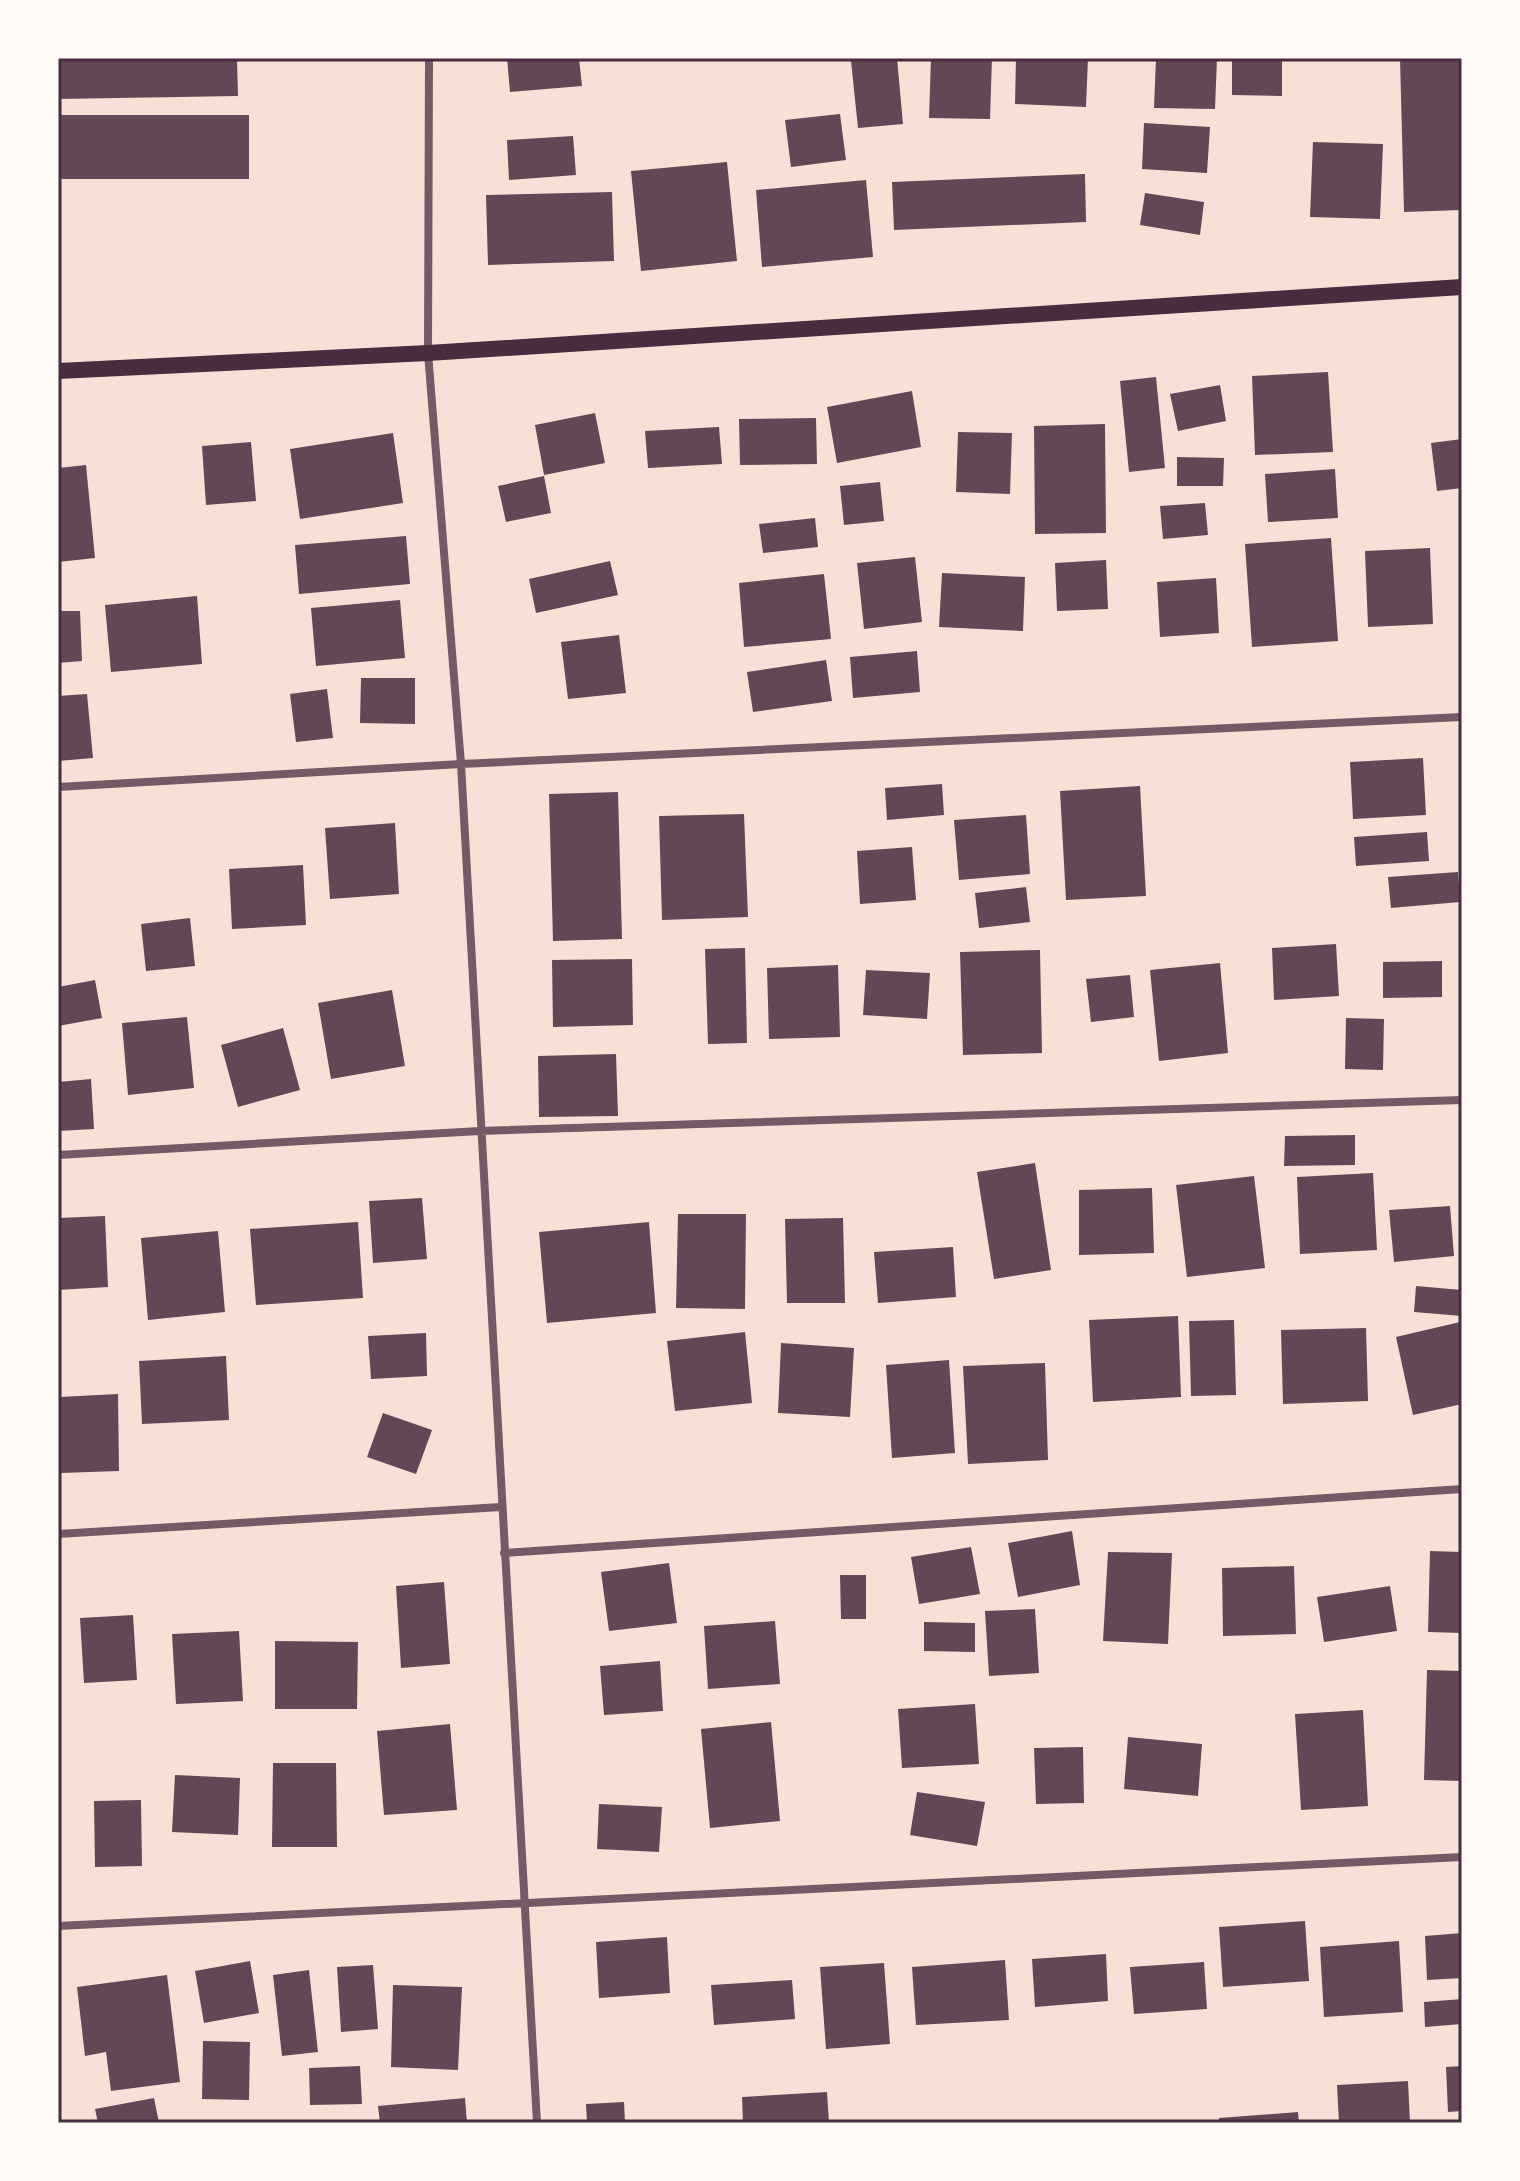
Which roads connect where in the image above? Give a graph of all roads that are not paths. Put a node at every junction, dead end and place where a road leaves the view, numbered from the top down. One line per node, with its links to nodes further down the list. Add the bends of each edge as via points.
1 (429, 58): 3 (street)
2 (1462, 287): 3 (main road)
3 (428, 353): 4 (main road); 6 (street)
4 (58, 371)
5 (1462, 717): 6 (street)
6 (461, 764): 7 (street); 9 (street)
7 (58, 787)
8 (1462, 1100): 9 (street)
9 (480, 1131): 10 (street); 12 (street)
10 (58, 1155)
11 (1462, 1489): 14 (street)
12 (501, 1507): 13 (street); 14 (street)
13 (58, 1534)
14 (504, 1553): 16 (street)
15 (1462, 1857): 16 (street)
16 (524, 1901): 17 (street); 18 (street)
17 (58, 1926)
18 (537, 2123)

